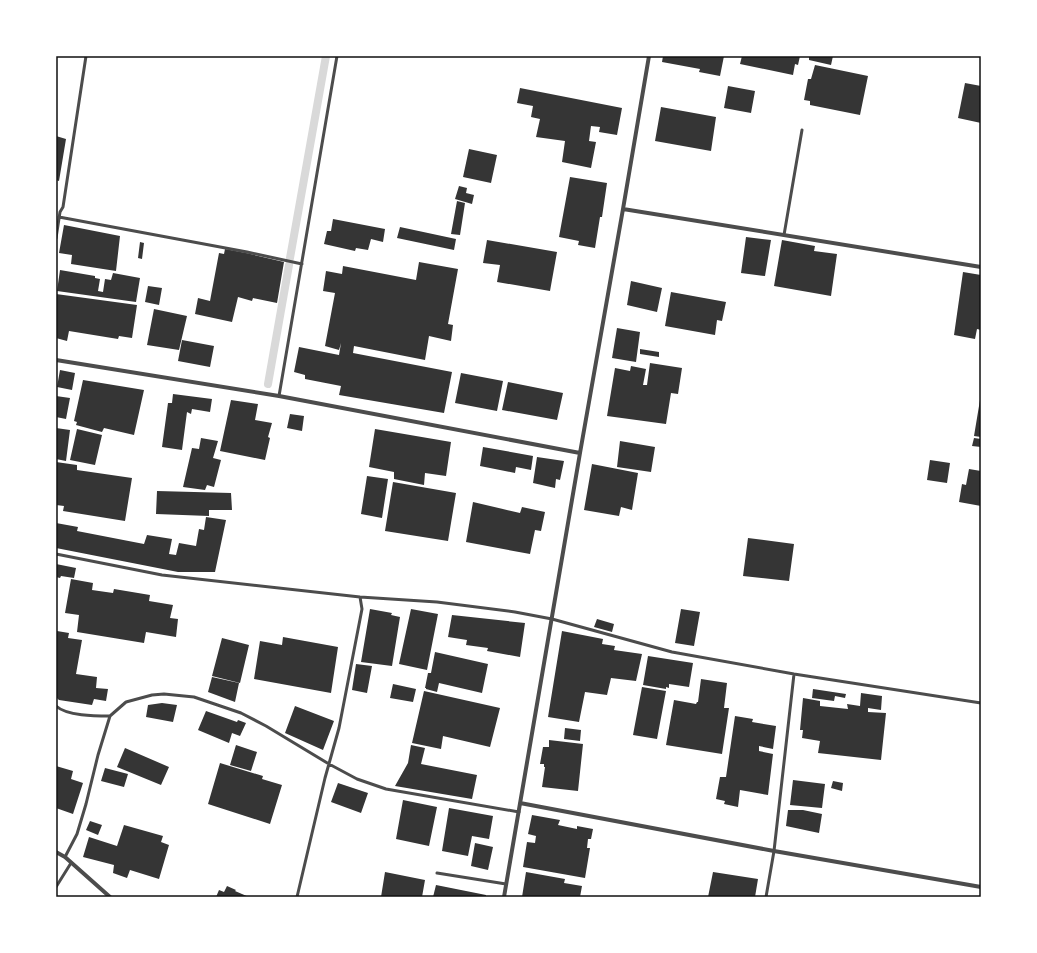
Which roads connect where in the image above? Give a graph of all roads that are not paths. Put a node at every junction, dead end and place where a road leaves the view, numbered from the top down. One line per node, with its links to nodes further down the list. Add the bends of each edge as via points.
1 (86, 56): 6 (lane, via 63,207)
2 (337, 56): 9 (lane)
3 (649, 56): 5 (street)
4 (802, 130): 7 (lane)
5 (623, 209): 7 (street); 13 (street)
6 (59, 217): 8 (lane); 9 (lane)
7 (784, 235): 10 (street)
8 (56, 238)
9 (302, 264): 12 (lane)
10 (981, 267)
11 (56, 360): 12 (street)
12 (279, 396): 13 (street)
13 (580, 453): 16 (street)
14 (56, 554): 15 (lane, via 162,575)
15 (360, 597): 16 (lane, via 438,602); 21 (lane, via 362,609 339,728)
16 (552, 619): 17 (lane, via 672,652); 22 (street)
17 (794, 674): 18 (lane); 25 (lane)
18 (981, 703)
19 (56, 706): 20 (lane, via 67,712)
20 (110, 716): 21 (lane, via 126,702 152,695 194,697 241,713); 26 (lane, via 77,834)
21 (329, 764): 23 (lane, via 357,779 386,789); 33 (lane)
22 (520, 803): 23 (street); 25 (street)
23 (519, 812): 29 (street)
24 (56, 852): 26 (street)
25 (774, 852): 31 (street); 35 (lane)
26 (65, 857): 27 (street)
27 (71, 863): 30 (lane); 32 (street)
28 (438, 873): 29 (lane)
29 (506, 884): 34 (street)
30 (56, 887)
31 (981, 887)
32 (110, 897)
33 (297, 897)
34 (504, 897)
35 (766, 897)

